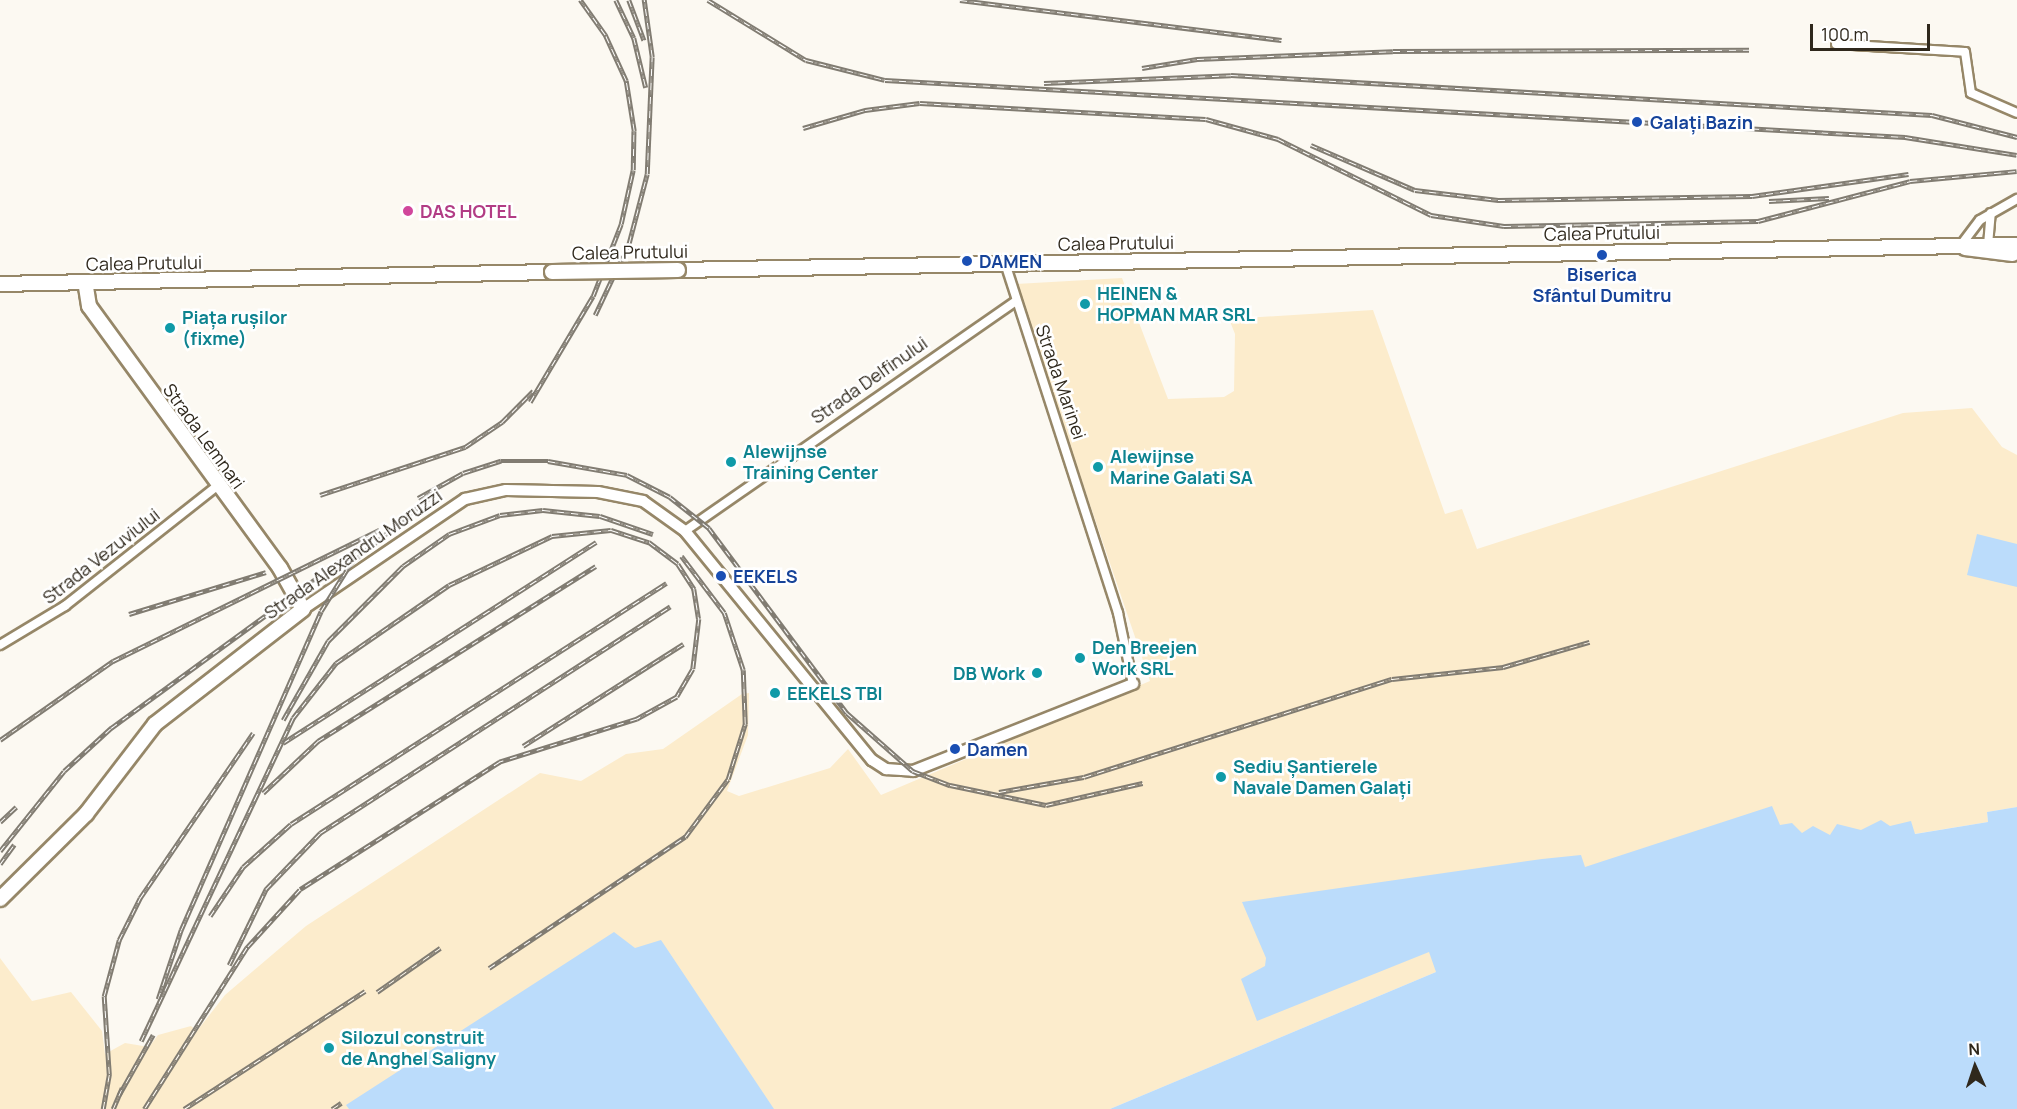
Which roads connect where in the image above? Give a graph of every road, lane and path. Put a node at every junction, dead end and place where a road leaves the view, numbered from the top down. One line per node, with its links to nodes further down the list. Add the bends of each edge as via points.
1 (1836, 44): 2 (street, via 1965,52 1971,93)
2 (2017, 112)
3 (2017, 199): 4 (street)
4 (1991, 213): 5 (street); 6 (street)
5 (1961, 244): 6 (main road, Calea Prutului); 8 (main road, via 1982,254); 9 (main road, Calea Prutului)
6 (1988, 245): 7 (main road, Calea Prutului)
7 (2017, 245)
8 (2017, 254)
9 (1005, 263): 10 (main road, Calea Prutului, bridge); 12 (street, Strada Marinei)
10 (85, 282): 11 (main road, Calea Prutului); 13 (main road, Strada Lemnari, via 89,306)
11 (0, 284)
12 (1016, 301): 14 (street, Strada Delfinului); 17 (street, Strada Marinei, via 1118,613)
13 (217, 486): 15 (main road, Strada Lemnari, via 280,568); 16 (street, Strada Vezuviului, via 65,606)
14 (685, 531): 15 (street, Strada Alexandru Moruzzi, via 630,497 581,491 485,493 429,519); 17 (street, Strada Alexandru Moruzzi, via 872,760 893,771 944,760)
15 (303, 609): 18 (main road, Strada Alexandru Moruzzi, via 161,718 86,814)
16 (0, 645)
17 (1133, 684)
18 (0, 899)

